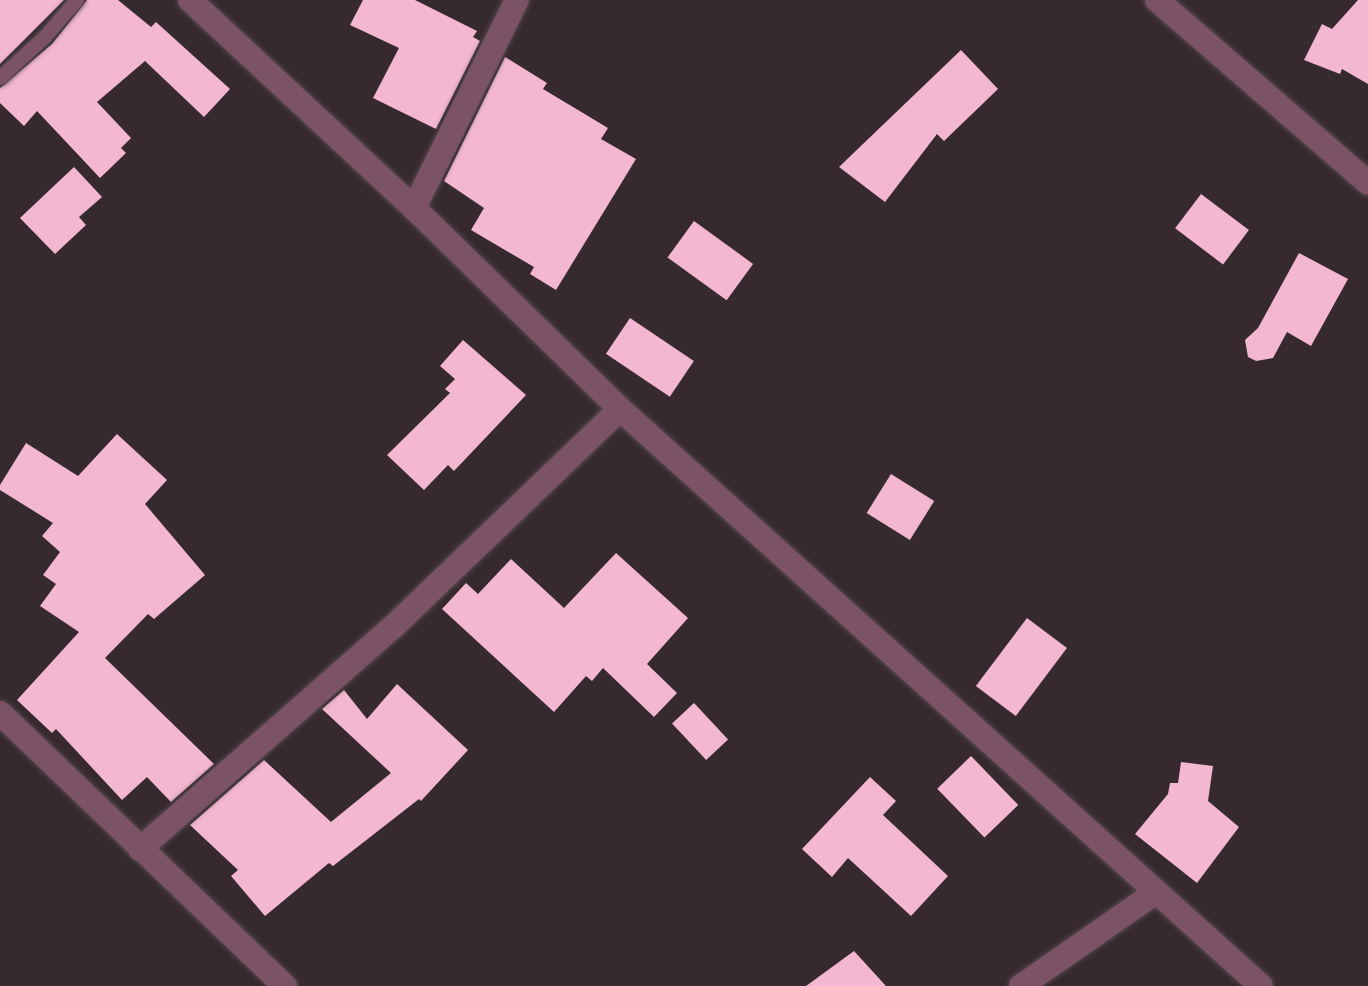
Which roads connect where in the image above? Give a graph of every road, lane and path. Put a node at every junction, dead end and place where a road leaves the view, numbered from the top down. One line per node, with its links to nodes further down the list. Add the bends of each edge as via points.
1 (77, 0): 5 (lane)
2 (190, 0): 7 (street)
3 (517, 0): 7 (street)
4 (1157, 0): 6 (street)
5 (0, 78)
6 (1368, 183)
7 (414, 208): 8 (street)
8 (620, 409): 10 (street, via 396,624); 11 (street)
9 (0, 713): 10 (street)
10 (140, 849): 12 (street)
11 (1156, 892): 13 (street); 14 (street)
12 (285, 986)
13 (1021, 986)
14 (1261, 986)

